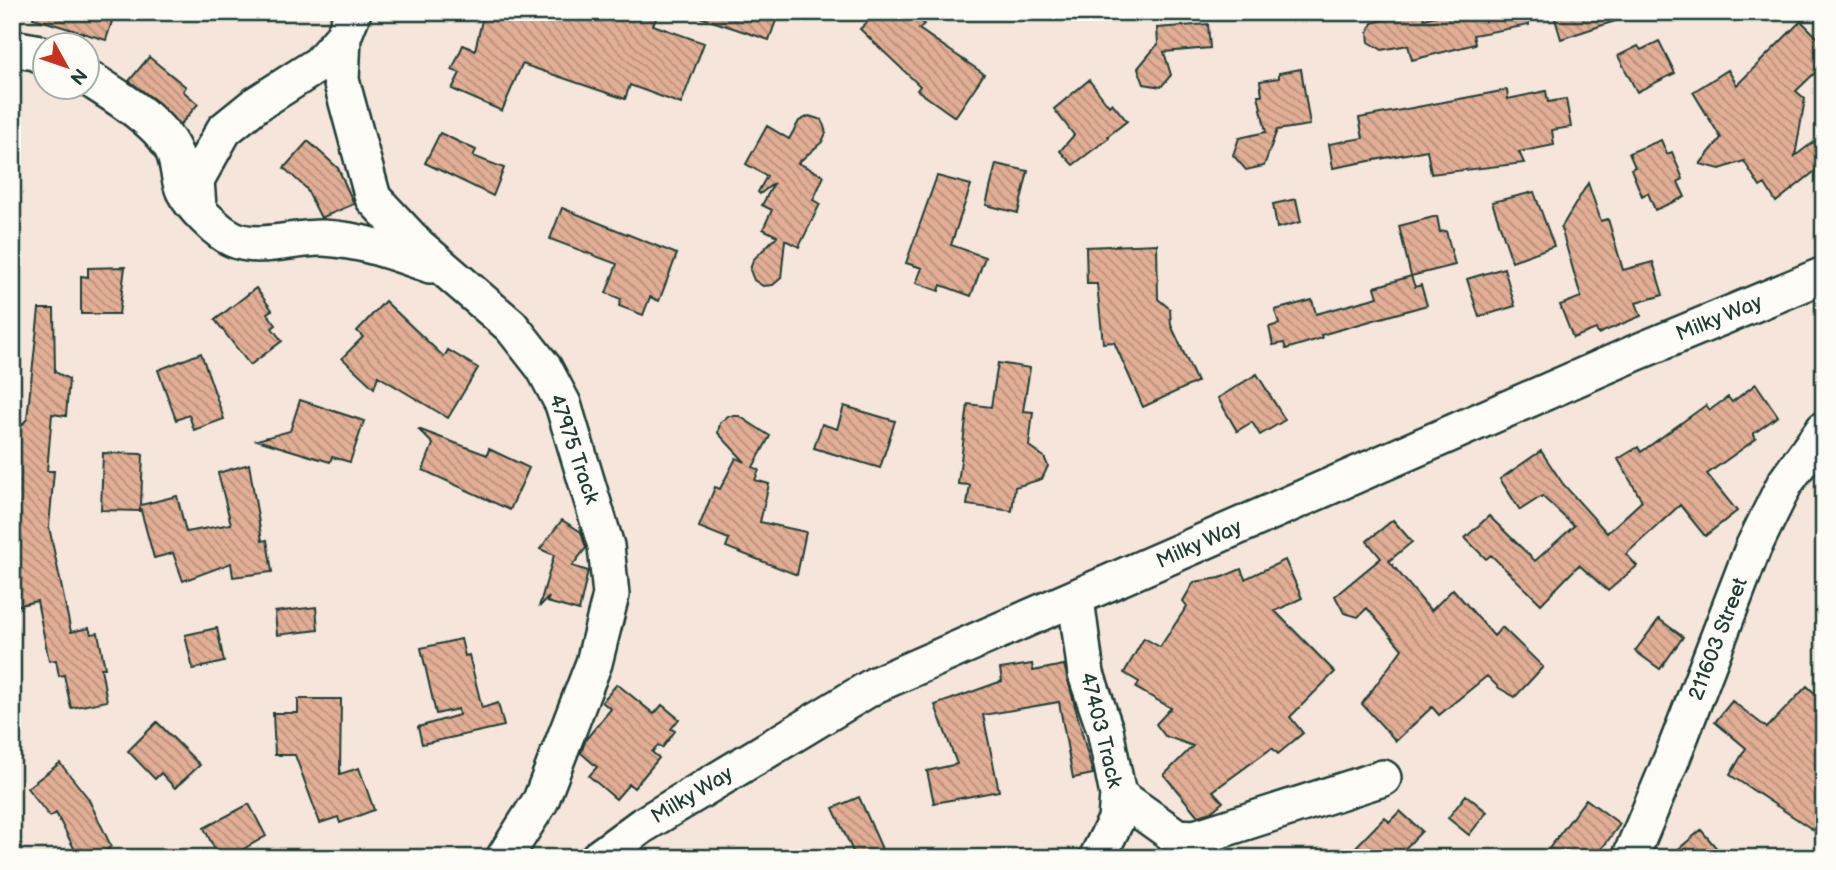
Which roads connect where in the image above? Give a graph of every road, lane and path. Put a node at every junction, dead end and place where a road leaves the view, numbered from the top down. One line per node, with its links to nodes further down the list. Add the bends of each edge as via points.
1 (348, 25): 5 (street, via 319,64 224,130 196,180); 6 (street, 47975 Track, via 341,80 373,198)
2 (12, 48): 3 (street)
3 (32, 51)
4 (102, 87): 5 (street, via 127,103 173,149 184,192)
5 (198, 207): 6 (street, via 209,223 234,240 261,243 318,238 369,243)
6 (447, 271): 12 (street, 47975 Track, via 511,326 544,368 563,404 611,577 606,621 569,729 541,800)
7 (1824, 275): 9 (street, Milky Way, via 1635,353)
8 (1824, 429): 15 (street, 211603 Street, via 1786,484 1753,548)
9 (1076, 599): 11 (street, 47403 Track, via 1086,674 1105,730); 13 (street, Milky Way, via 875,685 643,825)
10 (1383, 778): 11 (street, via 1195,838 1177,837)
11 (1118, 795): 14 (street, 47403 Track, via 1115,820)
12 (504, 858)
13 (598, 858)
14 (1097, 858)
15 (1630, 858)

